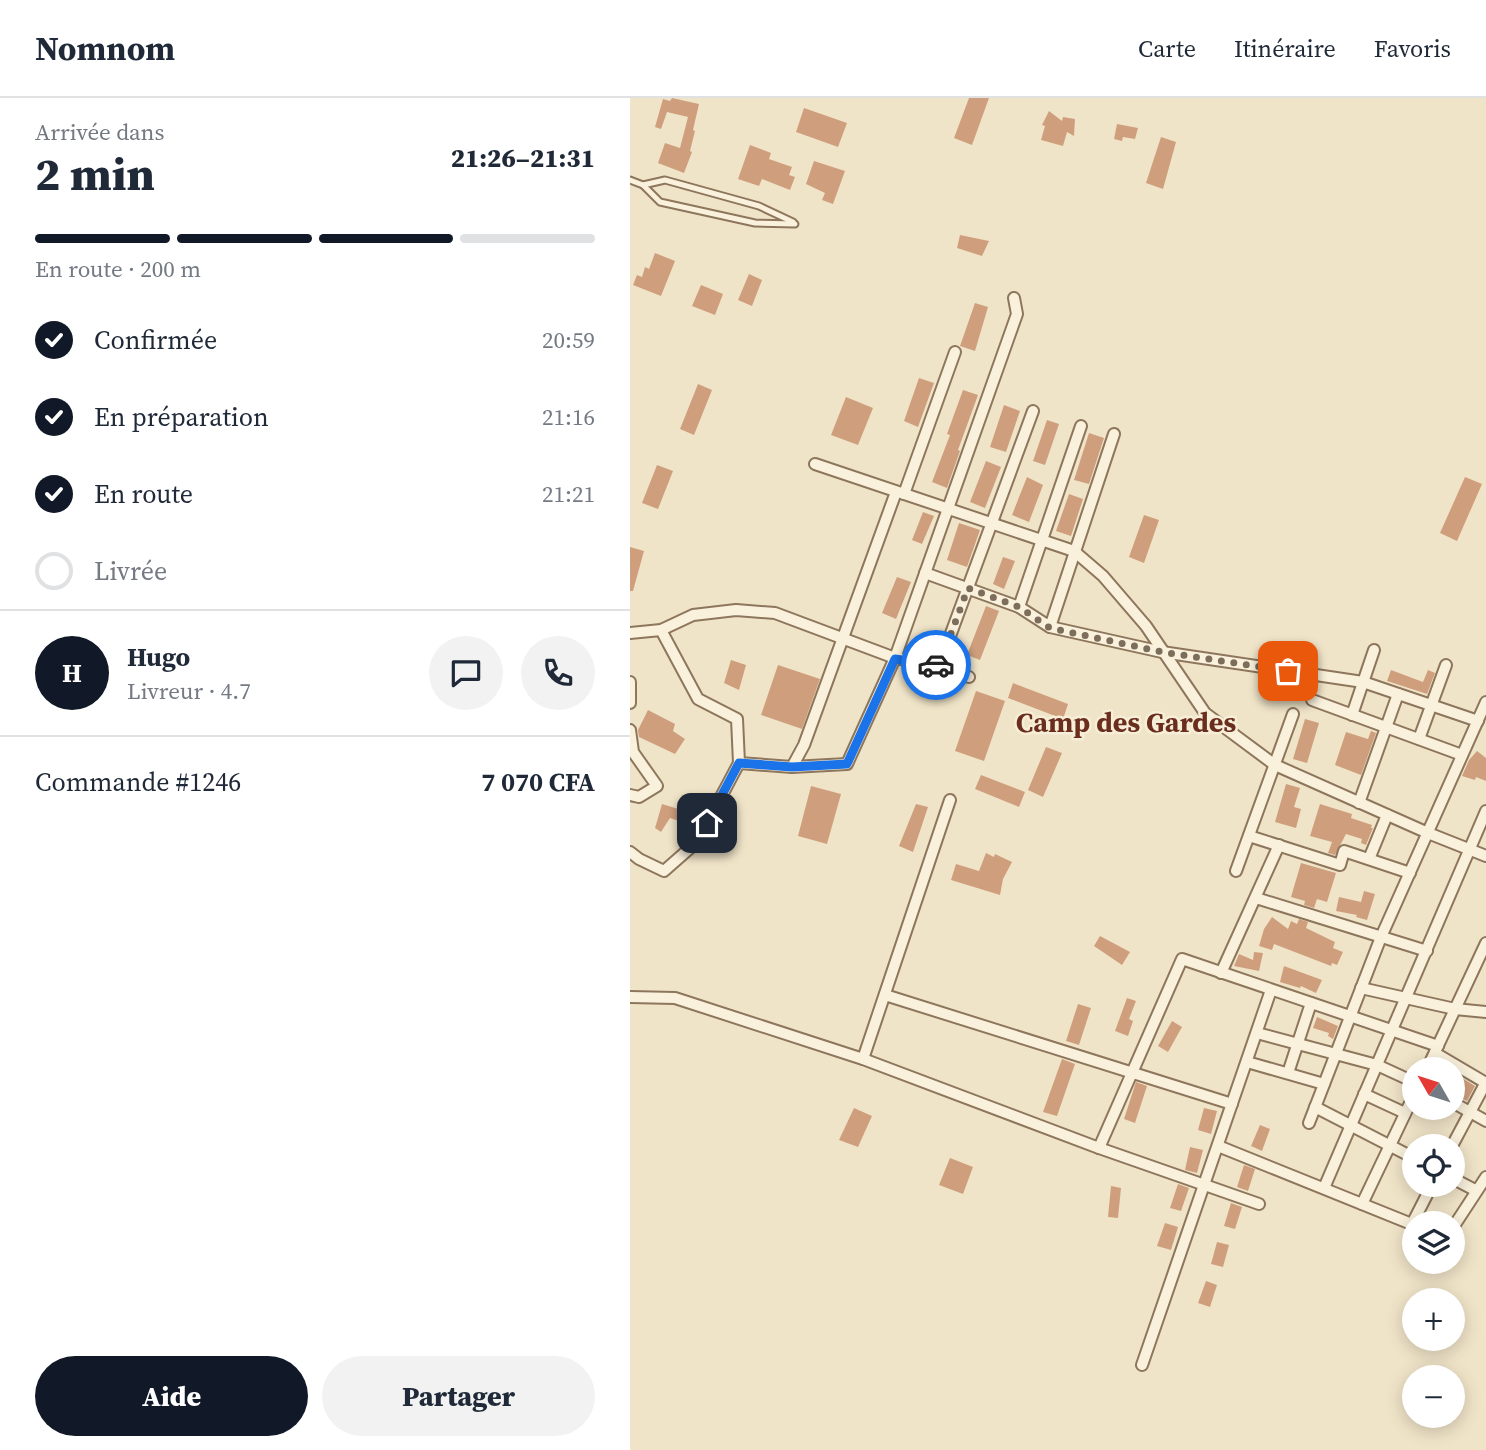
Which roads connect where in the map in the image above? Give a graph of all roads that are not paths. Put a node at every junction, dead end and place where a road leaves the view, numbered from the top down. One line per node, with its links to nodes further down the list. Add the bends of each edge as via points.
1 (630, 180): 2 (lane)
2 (643, 185): 2 (lane, via 660,202 755,223 795,224 759,205 677,183 665,180)
3 (1014, 298): 10 (street, via 1017,314)
4 (954, 352): 9 (street)
5 (1033, 411): 11 (street)
6 (1081, 426): 12 (street)
7 (1114, 434): 13 (street)
8 (815, 464): 9 (street)
9 (900, 493): 10 (street); 20 (street)
10 (948, 509): 11 (street); 14 (street)
11 (992, 524): 12 (street); 15 (street)
12 (1043, 541): 13 (street); 16 (street)
13 (1074, 551): 17 (street); 22 (street, via 1103,576)
14 (925, 573): 15 (street); 23 (street)
15 (968, 588): 16 (street); 25 (street)
16 (1019, 607): 17 (street)
17 (1050, 628): 22 (street)
18 (661, 630): 19 (street); 20 (street, via 693,615 736,610 775,613); 41 (street, via 698,699 737,719)
19 (630, 633)
20 (842, 638): 23 (street); 43 (street)
21 (1374, 650): 28 (street)
22 (1162, 652): 28 (street); 42 (street, via 1205,713)
23 (895, 659): 25 (street); 43 (street, via 847,764)
24 (1446, 665): 33 (street)
25 (939, 666): 26 (street)
26 (969, 677)
27 (630, 682): 32 (street)
28 (1363, 682): 29 (street); 35 (street)
29 (1398, 694): 33 (street); 37 (street)
30 (1312, 700): 35 (street)
31 (1486, 702): 36 (street)
32 (630, 703)
33 (1431, 705): 36 (street); 39 (street)
34 (1293, 714): 42 (street)
35 (1352, 715): 37 (street)
36 (1478, 721): 40 (street)
37 (1387, 727): 39 (street); 46 (street)
38 (630, 730): 44 (street, via 633,752 657,786 639,797)
39 (1419, 739): 40 (street)
40 (1462, 755): 49 (street)
41 (739, 763): 43 (street); 53 (street, via 697,842 664,871)
42 (1275, 765): 46 (street); 50 (street)
43 (792, 767)
44 (630, 795)
45 (950, 800): 65 (street)
46 (1359, 803): 48 (street)
47 (1486, 811): 52 (street)
48 (1387, 815): 49 (street); 55 (street)
49 (1428, 833): 52 (street); 57 (street)
50 (1249, 836): 51 (street); 56 (street)
51 (1279, 845): 55 (street, via 1340,865 1344,851); 58 (street)
52 (1470, 848): 54 (street); 61 (street)
53 (630, 852)
54 (1486, 856)
55 (1369, 859): 57 (street)
56 (1236, 871)
57 (1410, 873): 59 (street)
58 (1256, 898): 59 (street); 62 (street)
59 (1381, 937): 61 (street); 63 (street)
60 (1486, 943): 69 (street)
61 (1427, 951): 67 (street)
62 (1221, 973): 64 (street); 81 (street, via 1182,960)
63 (1360, 988): 67 (street); 71 (street)
64 (1271, 990): 68 (street); 73 (street)
65 (885, 995): 78 (street); 81 (street)
66 (630, 997): 78 (street, via 675,998)
67 (1405, 999): 69 (street); 72 (street)
68 (1311, 1003): 71 (street); 74 (street)
69 (1455, 1009): 70 (street); 75 (street)
70 (1486, 1012)
71 (1349, 1016): 72 (street); 76 (street)
72 (1391, 1031): 75 (street); 80 (street)
73 (1257, 1033): 74 (street); 79 (street)
74 (1298, 1043): 76 (street); 82 (street)
75 (1436, 1050): 77 (street); 84 (street)
76 (1335, 1053): 80 (street); 85 (street)
77 (1433, 1057)
78 (863, 1059): 99 (street)
79 (1247, 1062): 82 (street); 87 (street)
80 (1377, 1065): 83 (street); 86 (street)
81 (1132, 1072): 87 (street); 99 (street)
82 (1288, 1073): 85 (street)
83 (1402, 1076)
84 (1486, 1083): 90 (street)
85 (1324, 1084): 88 (street)
86 (1364, 1094): 91 (street); 95 (street)
87 (1232, 1104): 98 (street)
88 (1315, 1107): 94 (street); 95 (street)
89 (1465, 1108): 90 (street)
90 (1470, 1111): 93 (street); 96 (street)
91 (1402, 1112)
92 (1402, 1119): 97 (street)
93 (1486, 1121)
94 (1309, 1123)
95 (1350, 1125): 97 (street); 104 (street)
96 (1458, 1134)
97 (1390, 1145): 100 (street); 107 (street)
98 (1218, 1146): 102 (street); 104 (street)
99 (1099, 1148): 102 (street)
100 (1402, 1152)
101 (1486, 1177): 105 (street)
102 (1204, 1185): 106 (street); 110 (street)
103 (1465, 1185): 105 (street)
104 (1324, 1188): 107 (street)
105 (1475, 1191): 108 (street)
106 (1259, 1204)
107 (1362, 1204): 109 (street)
108 (1463, 1211)
109 (1402, 1220)
110 (1142, 1365)

